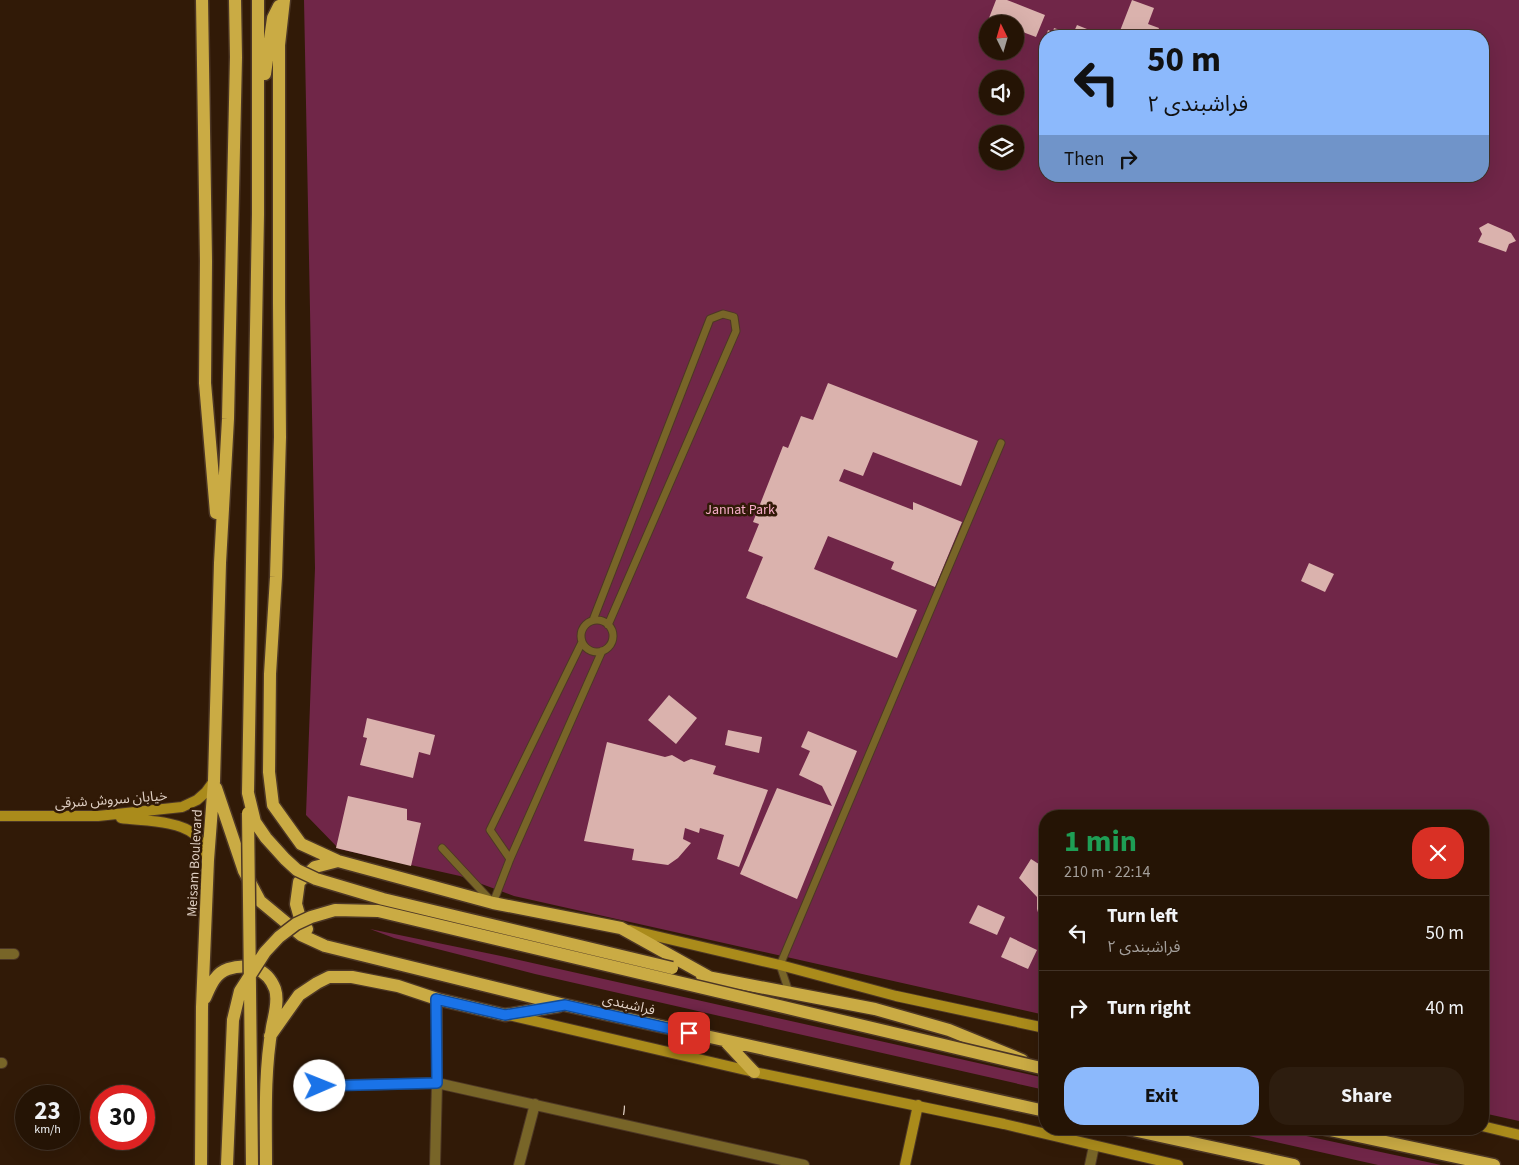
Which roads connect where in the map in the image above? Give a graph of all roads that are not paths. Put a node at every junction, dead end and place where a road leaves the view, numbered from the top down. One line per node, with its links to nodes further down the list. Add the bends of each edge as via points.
1 (202, 0): 7 (main road, via 205,383)
2 (235, 0): 7 (main road, via 228,418)
3 (258, 0): 5 (main road)
4 (283, 0): 5 (main road, via 273,18); 19 (main road, via 279,55 280,438 269,772 273,805 301,844)
5 (259, 113): 13 (main road)
6 (1001, 443): 25 (lane)
7 (220, 563): 12 (main road, Meisam Boulevard)
8 (593, 620): 9 (lane, via 601,620); 9 (lane, via 710,319 723,314 734,317 736,330); 10 (lane, via 583,627)
9 (608, 625): 11 (lane, via 612,631 612,642)
10 (582, 642): 11 (lane, via 589,650); 17 (lane, via 490,830)
11 (602, 651): 17 (lane)
12 (214, 781): 15 (main road, خیابان سروش شرقی, via 197,800 182,807); 18 (main road, Meisam Boulevard); 22 (main road, فراشبندی, via 244,871 260,901 301,935)
13 (248, 793): 26 (main road, bridge, via 255,822 266,838 297,870 316,879 383,899); 52 (main road, bridge)
14 (0, 816): 15 (main road, خیابان سروش شرقی)
15 (98, 816): 18 (main road, via 182,827 194,834)
16 (442, 848): 20 (lane)
17 (510, 859): 20 (lane)
18 (208, 860): 30 (main road, Meisam Boulevard)
19 (338, 861): 20 (main road); 22 (main road, via 314,867 299,882 296,904 302,925)
20 (494, 903): 21 (main road)
21 (622, 928): 25 (main road); 26 (main road)
22 (325, 946): 29 (main road, فراشبندی)
23 (0, 954): 24 (street)
24 (14, 954)
25 (780, 965): 27 (lane); 32 (main road, via 896,996)
26 (709, 977): 27 (main road)
27 (789, 992): 35 (main road, via 875,1009 949,1030)
28 (436, 999): 31 (main road); 33 (main road, via 398,986 352,977 329,977 298,995); 38 (street)
29 (565, 1005): 31 (main road); 34 (main road, فراشبندی)
30 (202, 1007): 33 (main road, via 211,984 223,970 248,967 261,971 270,979 276,992); 50 (main road, Meisam Boulevard)
31 (505, 1015): 37 (main road)
32 (1039, 1027)
33 (270, 1036): 53 (main road)
34 (725, 1041): 37 (main road); 42 (main road, فراشبندی)
35 (1039, 1066)
36 (1039, 1067): 51 (main road, bridge, via 378,911 335,910 310,917 279,937 265,952 240,991 232,1020)
37 (754, 1072): 41 (main road)
38 (437, 1083): 39 (street, ۱); 40 (street, ۱); 54 (street)
39 (300, 1086)
40 (535, 1104): 55 (street); 56 (street, ۱)
41 (918, 1105): 44 (main road); 57 (main road)
42 (1039, 1109)
43 (1489, 1128): 48 (main road)
44 (1039, 1133)
45 (1047, 1135): 49 (main road)
46 (1156, 1135): 60 (main road)
47 (1353, 1135): 61 (main road)
48 (1519, 1135)
49 (1094, 1146): 58 (street); 59 (main road)
50 (200, 1165)
51 (227, 1165)
52 (252, 1165)
53 (266, 1165)
54 (435, 1165)
55 (519, 1165)
56 (804, 1165)
57 (905, 1165)
58 (1090, 1165)
59 (1178, 1165)
60 (1294, 1165)
61 (1494, 1165)

